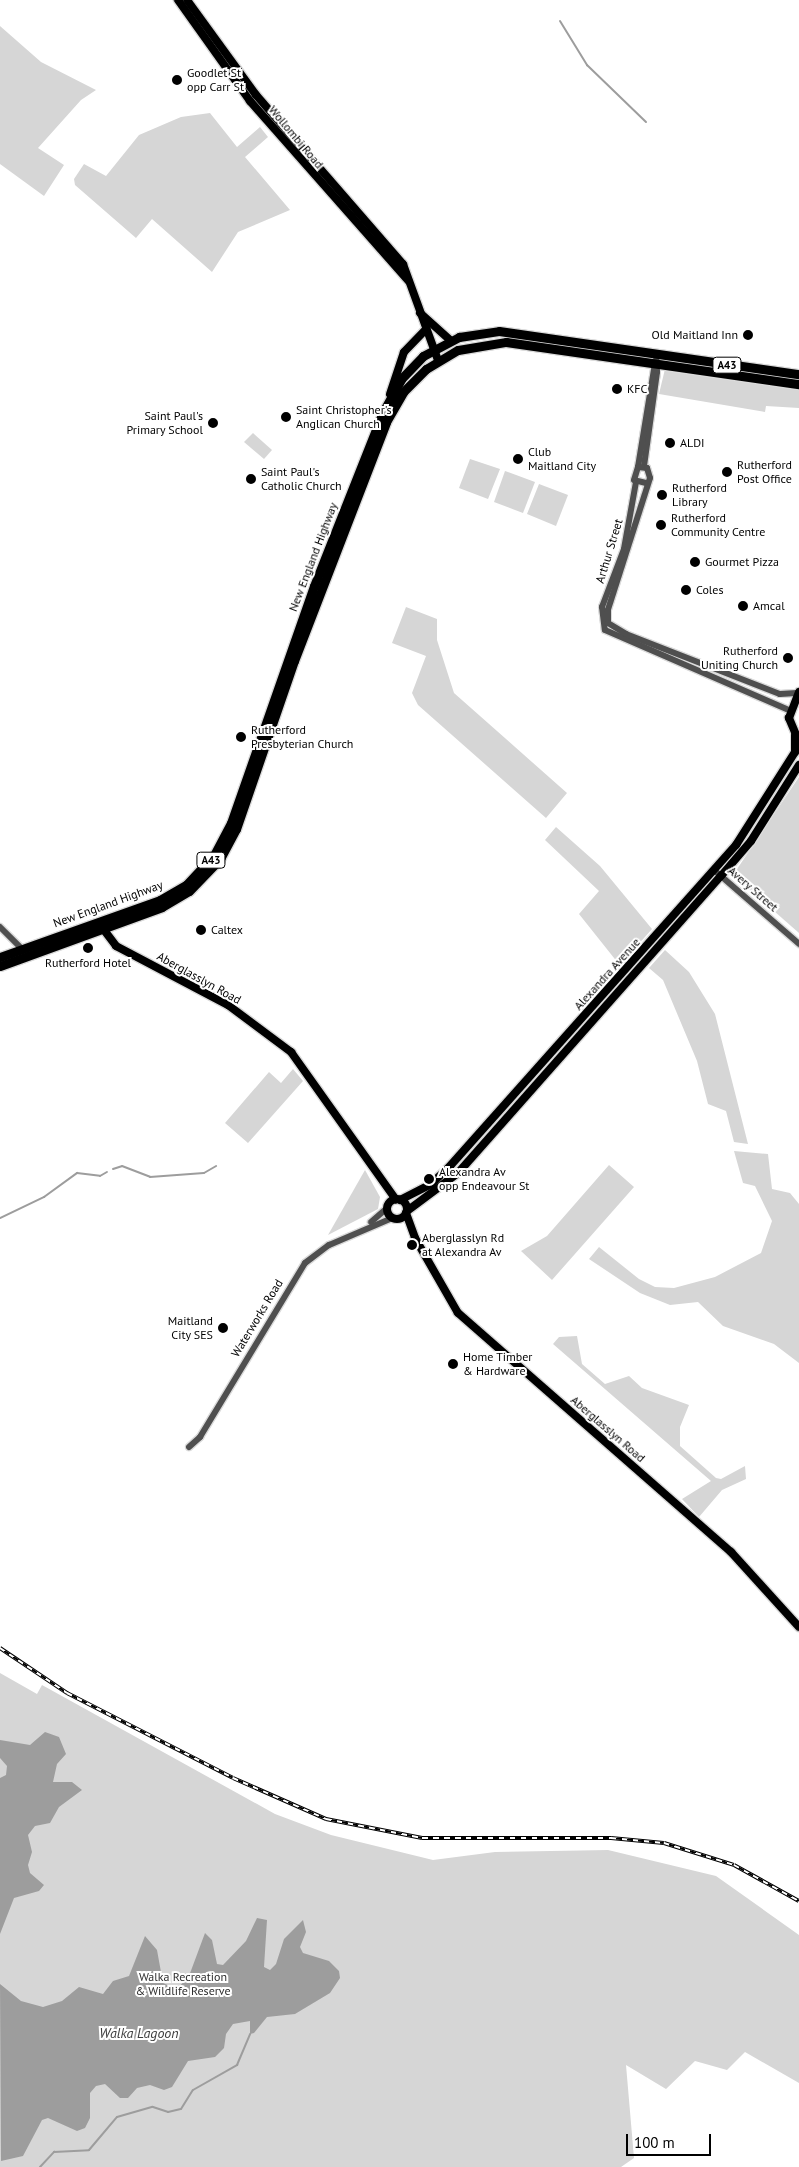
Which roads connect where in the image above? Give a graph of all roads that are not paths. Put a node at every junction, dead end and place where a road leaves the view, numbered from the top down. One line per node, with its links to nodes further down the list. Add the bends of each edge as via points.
1 (178, 0): 3 (main road, Wollombi Road)
2 (188, 0): 3 (main road, Wollombi Road)
3 (216, 49): 4 (main road, Wollombi Road, via 307,169 408,280)
4 (419, 312): 5 (main road, Wollombi Road); 6 (main road)
5 (426, 329): 7 (main road, Wollombi Road); 13 (main road, via 404,352)
6 (450, 340): 7 (highway, New England Highway / A43); 8 (highway, New England Highway / A43, via 498,331)
7 (434, 348): 9 (main road, Wollombi Road); 13 (highway, New England Highway / A43, via 407,372)
8 (656, 353): 10 (street); 11 (highway, New England Highway / A43)
9 (438, 360): 10 (highway, New England Highway / A43, via 478,344 506,342); 26 (highway, New England Highway / A43, via 409,385 386,422 298,652 236,828 220,859 181,897)
10 (655, 363): 12 (highway, New England Highway / A43); 14 (street)
11 (799, 374)
12 (799, 384)
13 (389, 399): 24 (highway, New England Highway / A43, via 314,586 220,846 202,870 178,890)
14 (641, 467): 15 (street, Arthur Street, via 633,475); 16 (street, via 650,474)
15 (636, 482): 16 (street); 17 (street, Arthur Street, via 624,549 602,607)
16 (646, 483): 17 (street, Arthur Street, via 627,562)
17 (604, 623): 18 (street, via 780,694); 19 (street, via 615,637)
18 (798, 692): 19 (main road)
19 (790, 710): 20 (main road)
20 (797, 738): 22 (main road, Alexandra Avenue, via 795,752 741,838)
21 (799, 765): 23 (main road, Alexandra Avenue, via 751,841)
22 (714, 870): 23 (street, Avery Street); 32 (main road, Alexandra Avenue, via 446,1171 423,1189)
23 (721, 876): 27 (street, Avery Street); 34 (main road, Alexandra Avenue, via 458,1173)
24 (92, 924): 26 (main road); 28 (highway, New England Highway / A43)
25 (0, 927): 28 (street)
26 (104, 928): 30 (highway, New England Highway / A43); 31 (main road, Aberglasslyn Road, via 116,946 219,1000 291,1052)
27 (799, 944)
28 (22, 949): 29 (highway, New England Highway / A43)
29 (0, 957)
30 (0, 966)
31 (380, 1179): 32 (main road, Aberglasslyn Road); 33 (main road, Aberglasslyn Road)
32 (398, 1200): 33 (main road, Alexandra Avenue); 34 (main road, Aberglasslyn Road)
33 (388, 1207): 35 (main road, Aberglasslyn Road); 36 (street, Waterworks Road)
34 (406, 1212): 35 (main road, Alexandra Avenue); 37 (main road, Aberglasslyn Road)
35 (393, 1218): 36 (street, Waterworks Road); 37 (main road, Aberglasslyn Road)
36 (368, 1225): 38 (street, Waterworks Road, via 305,1263 200,1437)
37 (415, 1238): 39 (main road, Aberglasslyn Road, via 458,1313 731,1552)
38 (189, 1447)
39 (799, 1627)

